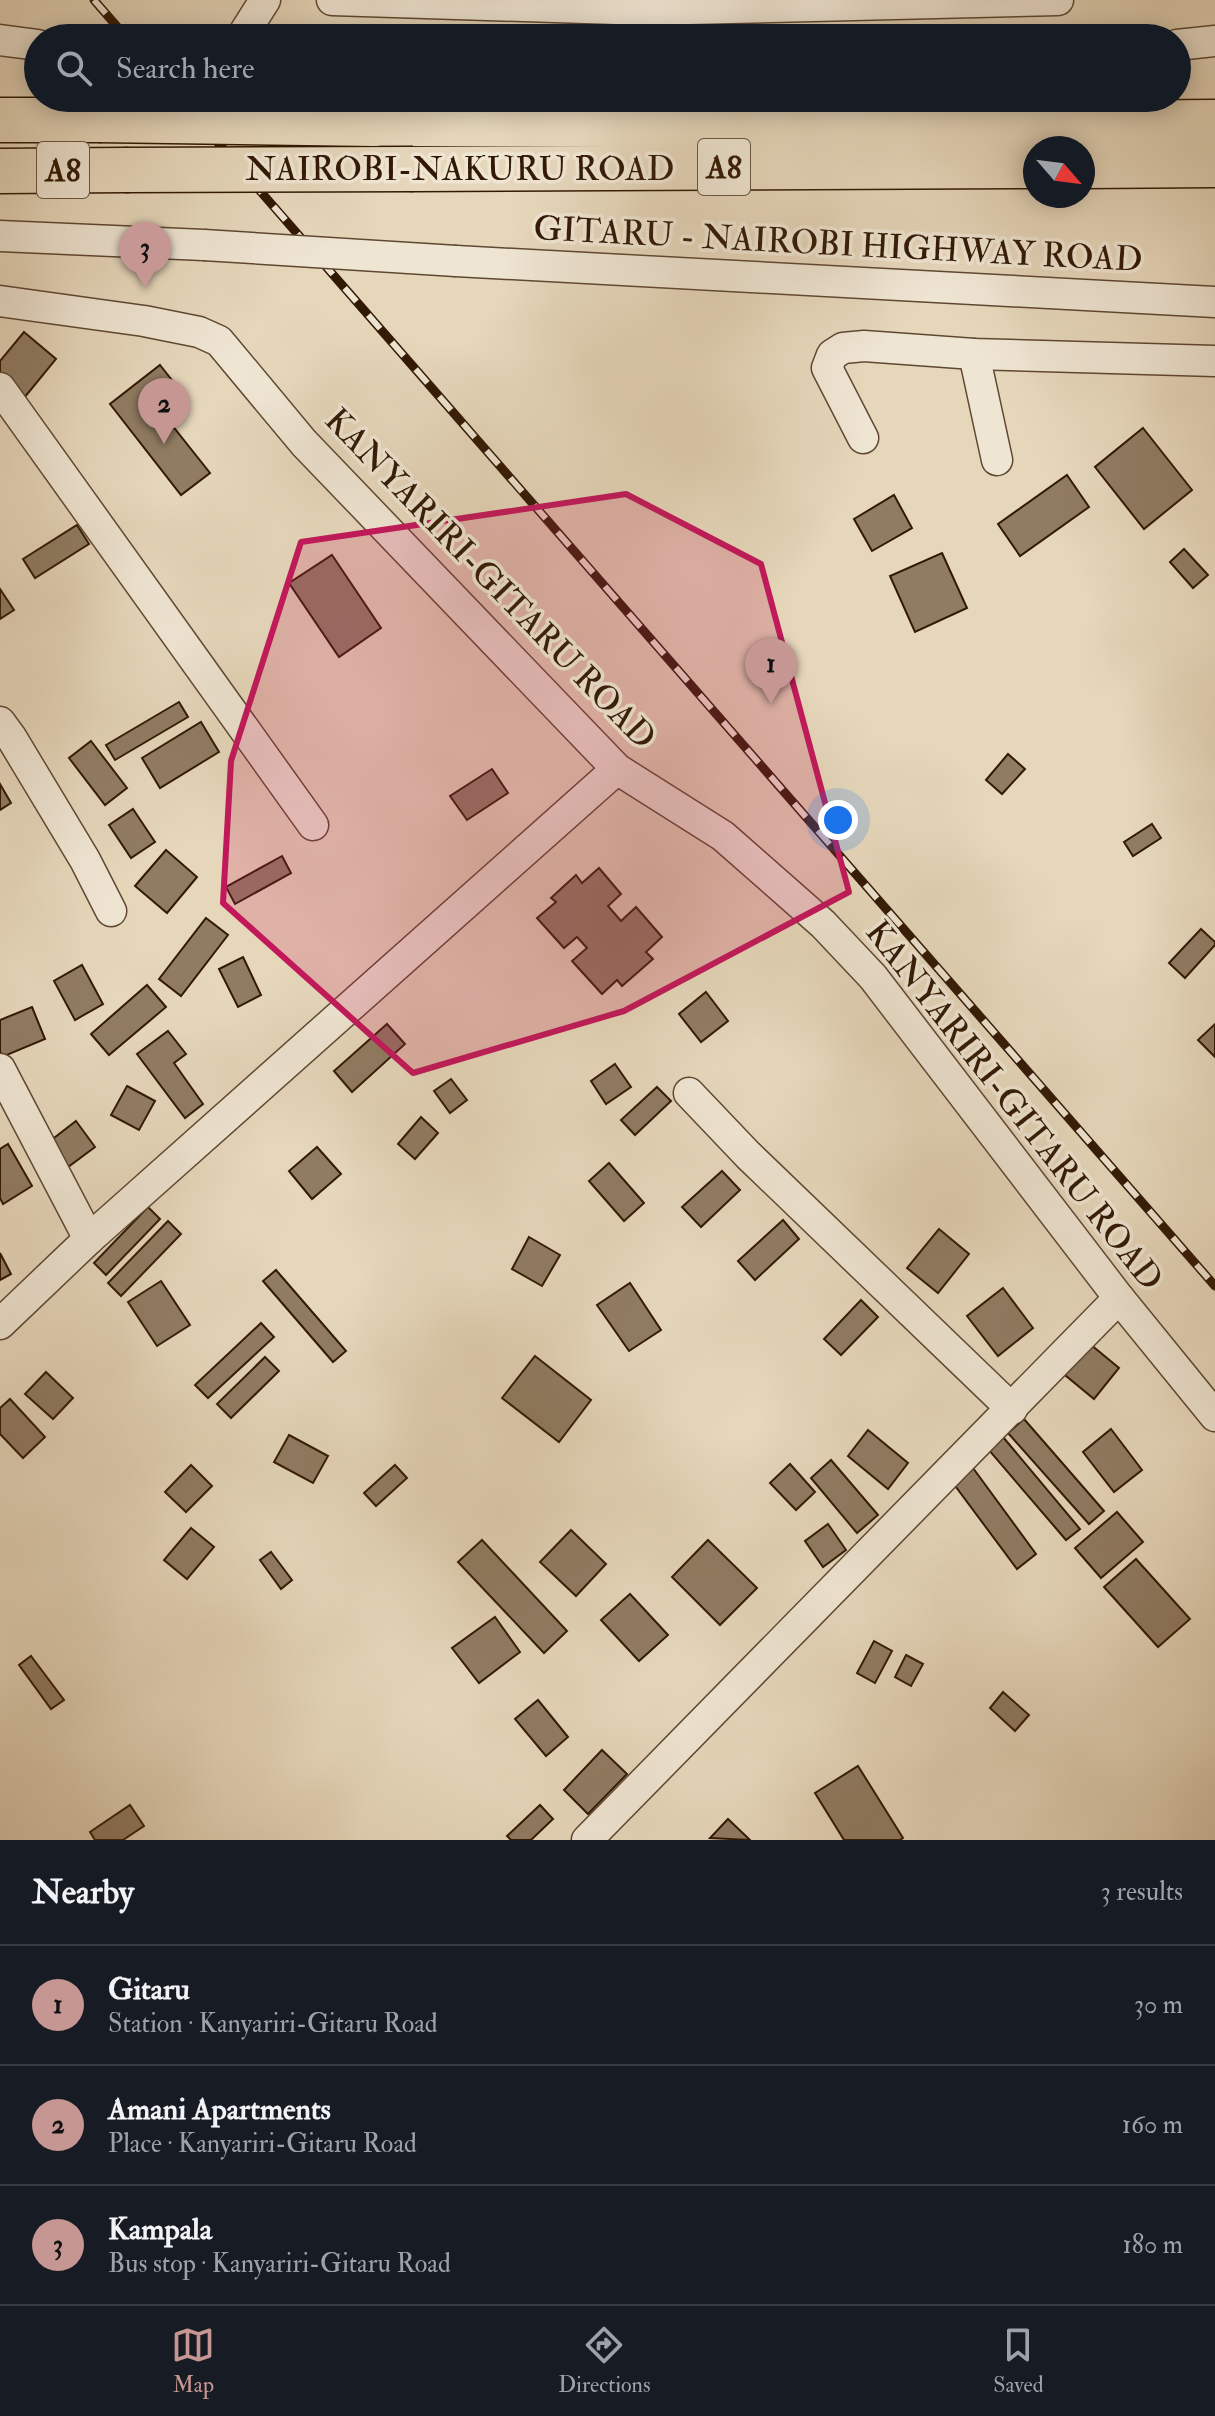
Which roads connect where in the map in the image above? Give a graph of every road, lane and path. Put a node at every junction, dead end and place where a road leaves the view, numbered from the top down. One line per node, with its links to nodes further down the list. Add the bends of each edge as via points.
1 (265, 0): 5 (street)
2 (332, 0): 3 (street, via 647,10)
3 (1052, 0): 4 (street)
4 (1058, 0)
5 (250, 24)
6 (0, 40): 8 (street)
7 (1215, 41): 9 (street)
8 (24, 43)
9 (1191, 44)
10 (493, 112): 13 (street)
11 (0, 120): 13 (highway, NAIROBI-NAKURU ROAD / A8, bridge)
12 (1215, 122): 13 (highway, NAIROBI-NAKURU ROAD / A8)
13 (476, 124)
14 (1215, 165): 16 (highway)
15 (1023, 166): 17 (highway, NAIROBI-NAKURU ROAD / A8, bridge)
16 (1095, 166)
17 (0, 171)
18 (0, 236): 20 (street, GITARU - NAIROBI HIGHWAY ROAD, bridge)
19 (0, 301): 27 (street, KANYARIRI-GITARU ROAD, via 144,321 219,341 304,443)
20 (1210, 306)
21 (974, 354): 22 (street); 24 (street, via 864,346 832,355 827,368); 25 (street)
22 (1215, 361)
23 (0, 388): 28 (street)
24 (863, 438)
25 (997, 460)
26 (0, 722): 29 (street)
27 (617, 769): 32 (street); 33 (street, KANYARIRI-GITARU ROAD, via 723,836 823,924 873,977)
28 (313, 825)
29 (111, 911)
30 (0, 1069): 32 (street)
31 (689, 1093): 35 (street)
32 (89, 1239): 34 (street)
33 (1119, 1298): 35 (street); 36 (street, KANYARIRI-GITARU ROAD)
34 (0, 1324)
35 (1012, 1409): 37 (street)
36 (1215, 1416)
37 (587, 1840)

